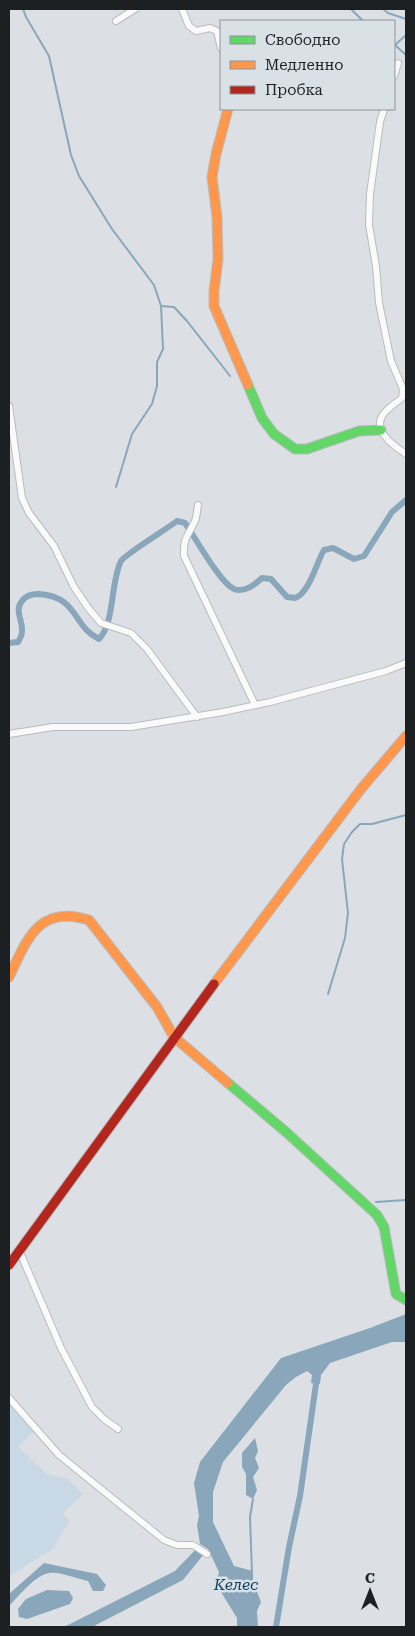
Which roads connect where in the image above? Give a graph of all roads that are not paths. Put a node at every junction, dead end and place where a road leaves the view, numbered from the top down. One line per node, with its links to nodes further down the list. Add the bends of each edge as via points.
1 (135, 9): 3 (street)
2 (182, 9): 4 (street, via 189,26 196,30 210,28 216,31)
3 (116, 21)
4 (220, 45)
5 (398, 63): 6 (street)
6 (395, 73)
7 (228, 110): 10 (main road, via 212,177 218,259 214,306 262,418 274,434 295,448 307,449 359,431)
8 (384, 110): 10 (street, via 370,194 369,225 391,361 403,389 402,398 380,420)
9 (9, 406): 15 (street, via 22,498 29,513 54,546 89,609 101,623 131,633 147,649)
10 (381, 430): 11 (street, via 391,444)
11 (406, 454)
12 (198, 505): 14 (street, via 196,520 183,544 184,556)
13 (406, 663): 14 (street)
14 (255, 705): 15 (street)
15 (197, 716): 16 (street, via 131,728 52,728)
16 (9, 734)
17 (406, 736): 19 (main road, via 361,789)
18 (9, 977): 19 (main road, via 32,933 44,923 62,916 89,920 157,1007)
19 (174, 1038): 20 (main road); 22 (main road, via 286,1132 377,1215 384,1227 396,1294)
20 (19, 1250): 21 (main road); 24 (street, via 61,1348 92,1407)
21 (9, 1265)
22 (406, 1300)
23 (9, 1398): 25 (street, via 59,1454 164,1540 178,1545 193,1545)
24 (118, 1429)
25 (208, 1554)

